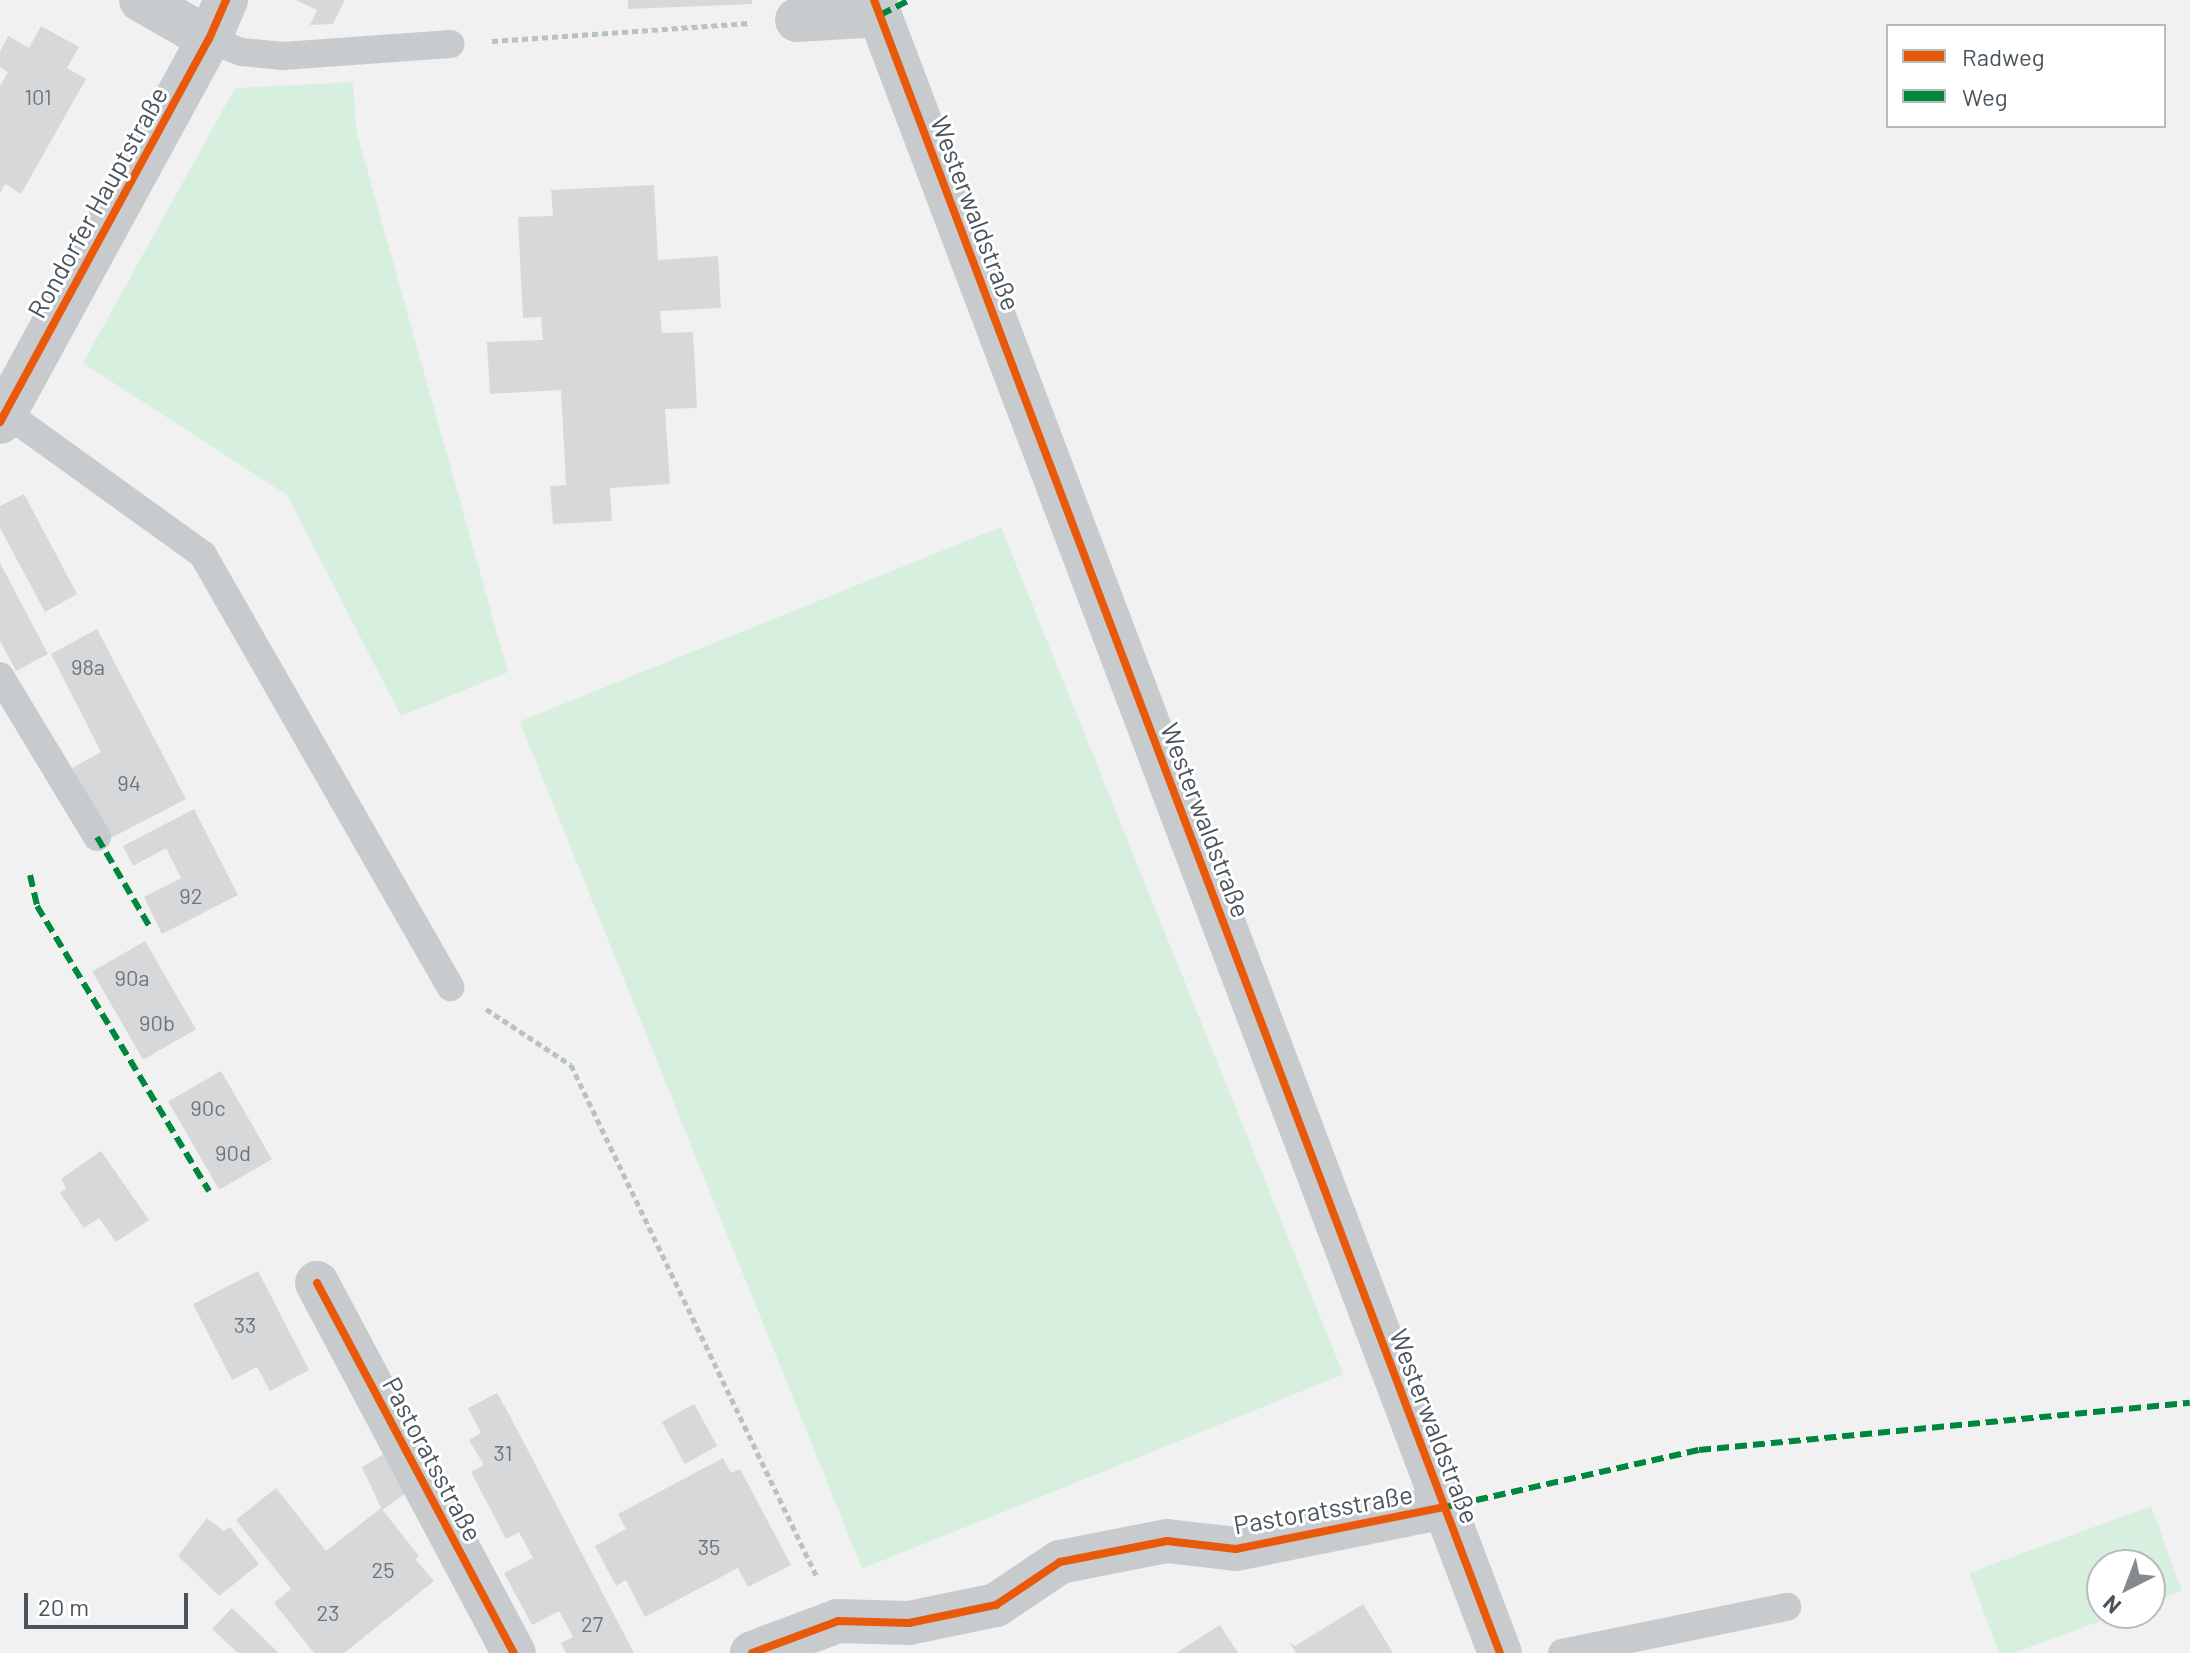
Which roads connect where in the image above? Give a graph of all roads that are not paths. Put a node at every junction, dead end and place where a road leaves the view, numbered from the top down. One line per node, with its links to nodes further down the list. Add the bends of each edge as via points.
1 (141, 0): 3 (street)
2 (877, 7): 4 (street); 11 (street, Westerwaldstraße)
3 (218, 19): 5 (lane, via 242,52 283,56); 6 (street, Rondorfer Hauptstraße)
4 (797, 20)
5 (451, 44)
6 (3, 417): 9 (lane, via 203,555)
7 (0, 676): 8 (lane)
8 (97, 837)
9 (450, 987)
10 (317, 1283): 13 (street, Pastoratsstraße)
11 (1444, 1507): 14 (street, Pastoratsstraße, via 1236,1549 1167,1541 1060,1562 996,1605 909,1623 838,1621); 15 (street, Westerwaldstraße)
12 (1787, 1607): 16 (lane)
13 (514, 1653)
14 (752, 1653)
15 (1500, 1653)
16 (1562, 1653)

